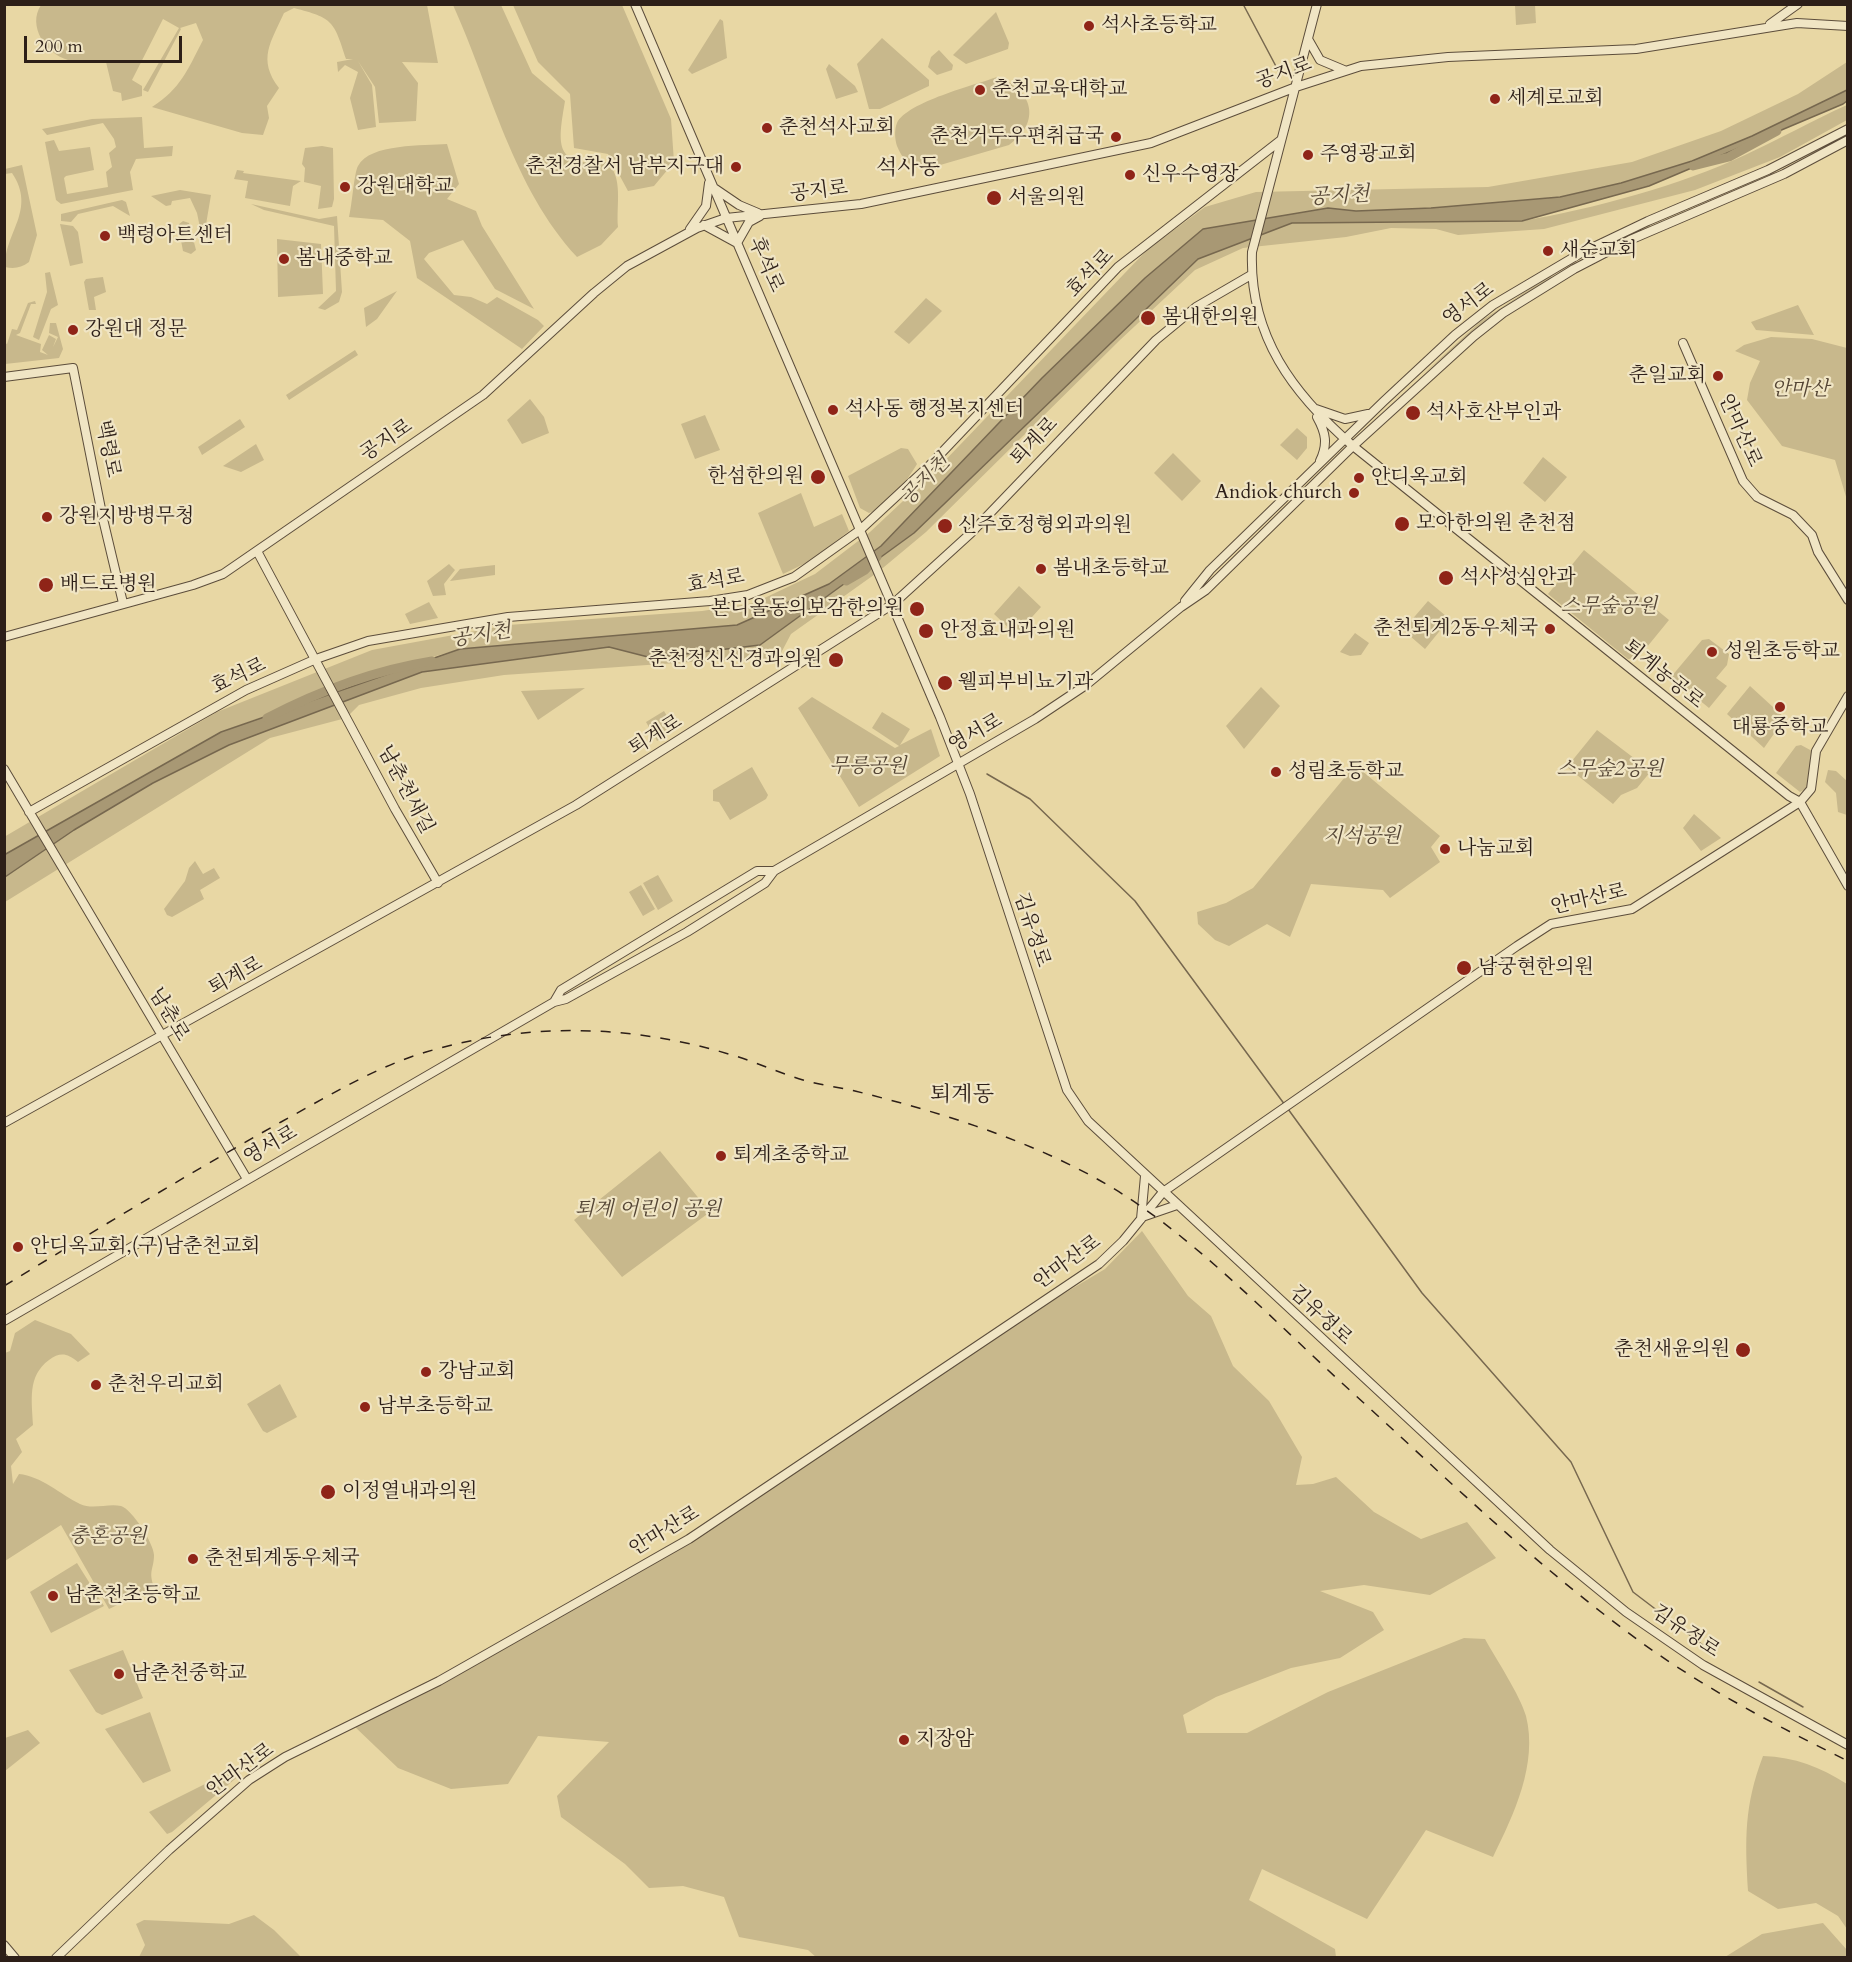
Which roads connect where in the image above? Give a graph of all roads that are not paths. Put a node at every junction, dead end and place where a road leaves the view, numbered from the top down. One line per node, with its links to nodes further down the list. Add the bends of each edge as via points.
1 (635, 4): 12 (street, 후석로)
2 (1317, 4): 6 (street)
3 (1798, 4): 4 (street)
4 (1768, 26): 5 (street, 공지로); 7 (street, 공지로, via 1636,49 1448,57)
5 (1848, 26)
6 (1308, 39): 7 (street, via 1320,60); 8 (street)
7 (1345, 70): 8 (street, 공지로)
8 (1296, 87): 10 (street); 13 (street, 공지로, via 1151,143 861,204)
9 (1848, 129): 14 (street, 영서로, via 1768,170)
10 (1281, 140): 22 (street, via 1253,246); 33 (street, 효석로, via 1118,267 959,436)
11 (1848, 140): 17 (street, 영서로, via 1784,174)
12 (711, 182): 13 (street, via 739,205); 15 (street, 후석로); 18 (street, via 702,214)
13 (762, 215): 15 (street, 공지로); 19 (street, via 748,222)
14 (1659, 217): 17 (street, via 1657,222); 20 (street, 영서로)
15 (726, 218): 16 (street, 공지로); 19 (street, 후석로)
16 (704, 225): 18 (street, 공지로); 19 (street)
17 (1661, 226): 21 (street, 영서로)
18 (686, 234): 34 (street, 공지로, via 627,266 483,394)
19 (737, 243): 33 (street, 후석로)
20 (1598, 245): 21 (street, via 1603,248); 25 (street, 영서로, via 1493,305)
21 (1601, 255): 26 (street, 영서로, via 1503,313)
22 (1251, 276): 27 (street, via 1275,359); 37 (street, 퇴계로, via 1196,307 1156,340 971,533)
23 (1683, 344): 35 (street, 안마산로, via 1743,481 1757,496 1793,515 1812,535)
24 (4, 376): 36 (street, 백령로, via 73,368)
25 (1390, 396): 26 (street, via 1389,405); 28 (street, 영서로)
26 (1397, 406): 29 (street, 영서로)
27 (1312, 407): 28 (street, via 1345,419); 29 (street, 퇴계농공로); 30 (street, via 1323,428 1326,445)
28 (1374, 411): 29 (street, 영서로)
29 (1349, 443): 30 (street, 영서로); 32 (street, 영서로); 44 (street, 퇴계농공로)
30 (1317, 468): 31 (street, 영서로)
31 (1304, 480): 32 (street, via 1311,481); 38 (street, 영서로, via 1210,570)
32 (1310, 488): 38 (street, 영서로, via 1206,590)
33 (860, 530): 37 (street, 후석로); 40 (street, 효석로, via 794,576 748,595 508,617 368,641)
34 (257, 551): 36 (street, 공지로, via 223,574); 40 (street)
35 (1848, 600)
36 (123, 603): 39 (street, 공지로)
37 (893, 604): 42 (street); 47 (street, 퇴계로, via 576,805)
38 (1181, 607): 42 (street, 영서로, via 1086,685)
39 (4, 637)
40 (318, 663): 45 (street, 효석로, via 201,714); 47 (street, 남춘천새길)
41 (1848, 696): 44 (street, via 1816,751 1810,789)
42 (959, 764): 46 (street, 영서로); 52 (street, 김유정로, via 1067,1090 1088,1121)
43 (4, 769): 45 (street)
44 (1800, 802): 48 (street, 퇴계농공로); 54 (street, 안마산로, via 1632,909 1551,924)
45 (31, 815): 50 (street, 남춘로)
46 (774, 871): 49 (street, 영서로, via 765,883 687,932); 49 (street, 영서로, via 757,871 561,990)
47 (438, 883): 50 (street, 퇴계로)
48 (1848, 886)
49 (554, 1002): 53 (street, 영서로)
50 (162, 1037): 51 (street, 퇴계로); 53 (street, 남춘로)
51 (4, 1123)
52 (1145, 1176): 54 (street, 김유정로); 56 (street)
53 (247, 1179): 57 (street, 영서로)
54 (1162, 1192): 55 (street, 김유정로); 56 (street, 안마산로)
55 (1177, 1205): 56 (street); 58 (street, 김유정로, via 1550,1550 1626,1611 1703,1665)
56 (1142, 1218): 61 (street, 안마산로, via 1099,1264 689,1539 439,1681 285,1757 249,1780)
57 (4, 1321)
58 (1848, 1745)
59 (4, 1945): 60 (street)
60 (15, 1958)
61 (56, 1958)

